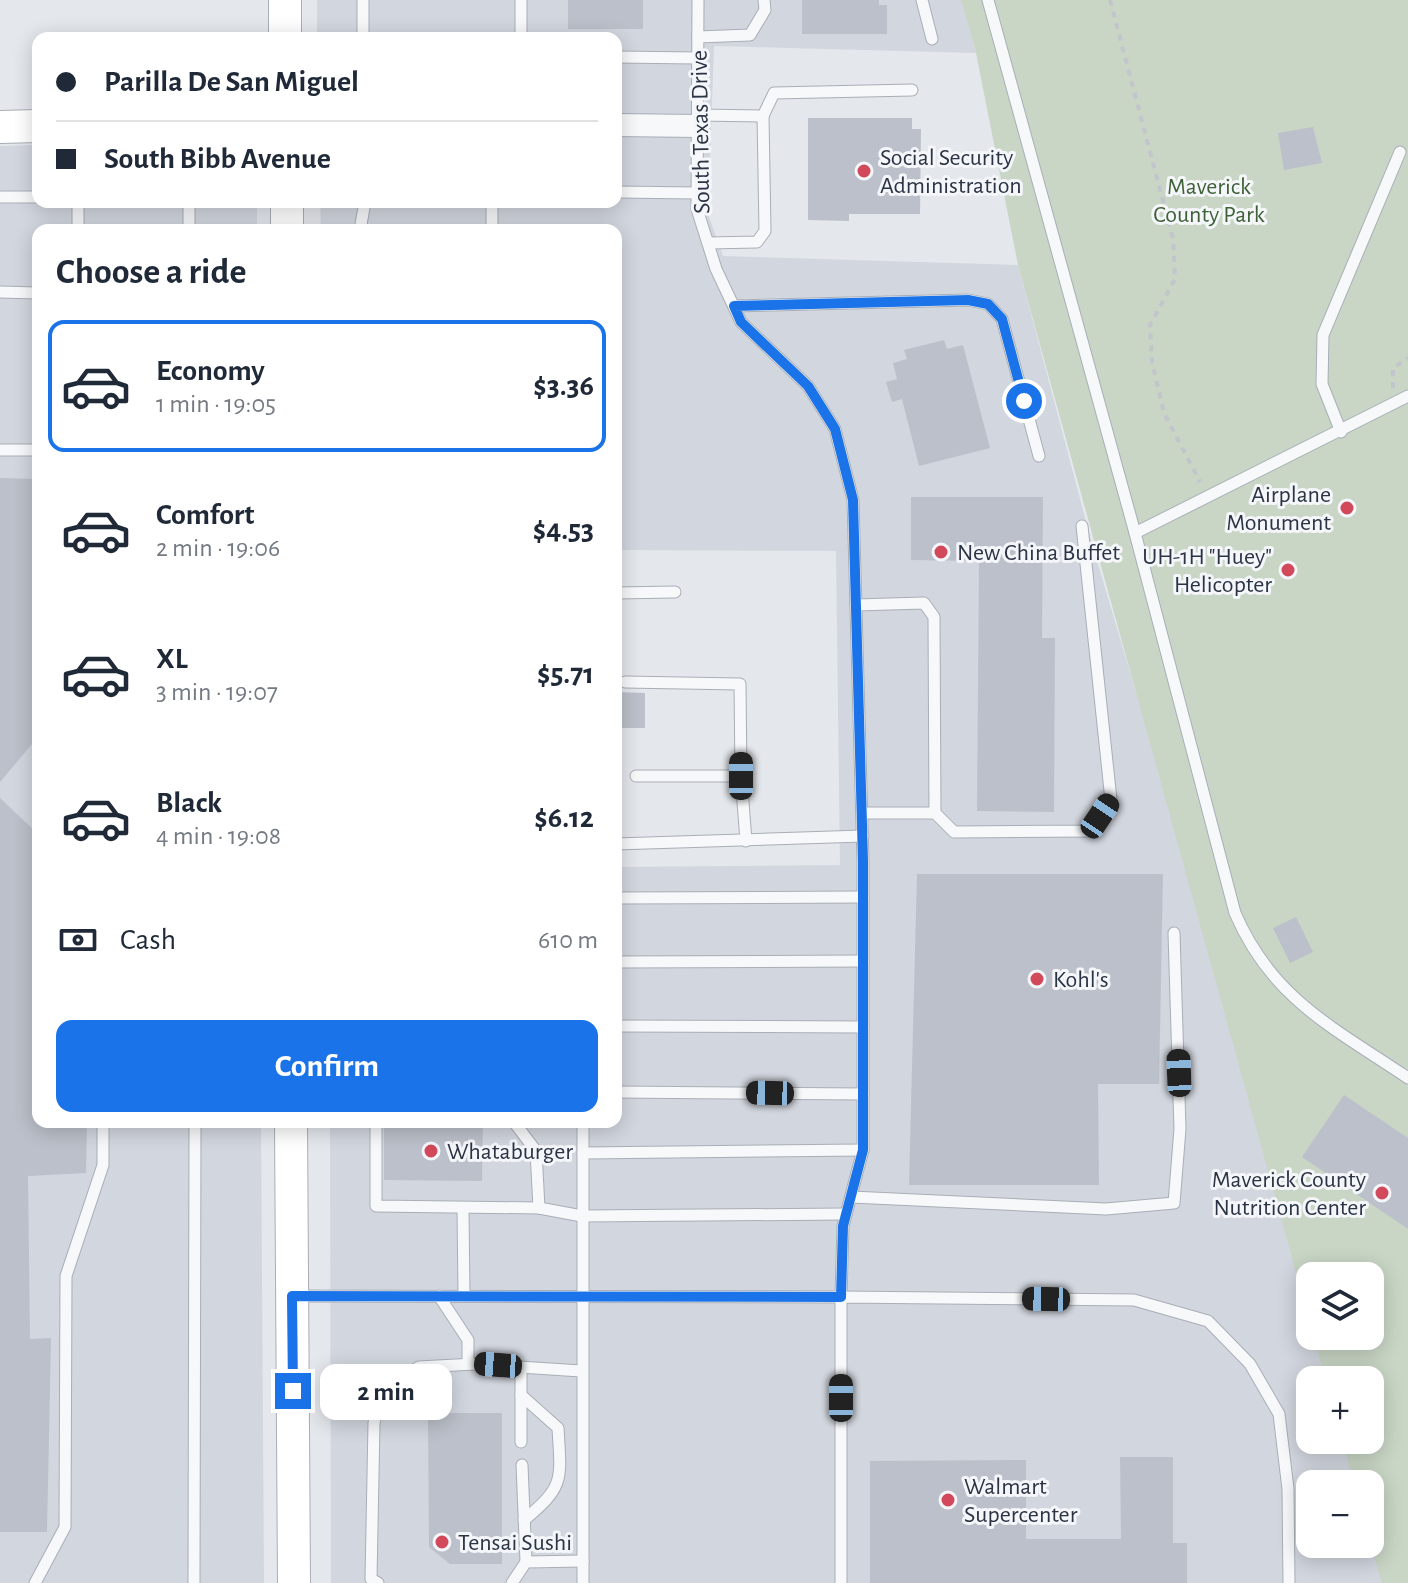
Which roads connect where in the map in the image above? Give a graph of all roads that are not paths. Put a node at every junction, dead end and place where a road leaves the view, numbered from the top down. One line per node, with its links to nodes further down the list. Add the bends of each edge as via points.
1 (285, 0): 8 (main road)
2 (363, 0): 9 (lane)
3 (521, 0): 10 (lane)
4 (698, 0): 11 (lane, South Texas Drive)
5 (764, 0): 11 (lane, via 765,10 750,35)
6 (922, 0): 12 (lane)
7 (988, 0): 36 (lane)
8 (285, 32)
9 (363, 32)
10 (521, 32)
11 (698, 37): 14 (lane, South Texas Drive)
12 (932, 39)
13 (622, 57): 14 (lane)
14 (698, 58): 17 (lane, South Texas Drive)
15 (912, 90): 16 (lane, via 774,93)
16 (763, 116): 17 (lane); 26 (lane, via 765,231 757,242)
17 (698, 121): 18 (street); 23 (lane, South Texas Drive)
18 (622, 125)
19 (32, 126): 20 (main road)
20 (0, 127)
21 (1400, 152): 31 (lane, via 1323,335 1322,384)
22 (622, 192): 23 (lane)
23 (698, 193): 26 (lane, South Texas Drive, via 697,209)
24 (0, 197): 25 (lane)
25 (32, 197)
26 (708, 243): 29 (lane, South Texas Drive)
27 (0, 292): 28 (lane)
28 (32, 293)
29 (734, 306): 34 (lane, via 968,300 988,304 1002,319); 39 (lane, South Texas Drive, via 741,322 808,386 835,429 853,500)
30 (1408, 396): 31 (lane)
31 (1341, 432): 36 (lane)
32 (0, 450): 33 (lane)
33 (32, 450)
34 (1039, 456)
35 (1082, 526): 44 (lane, via 1111,800 1089,831 954,832)
36 (1135, 533): 55 (lane, via 1227,883 1249,946 1269,975 1298,1002)
37 (675, 592): 38 (lane)
38 (622, 593)
39 (856, 605): 43 (lane, South Texas Drive); 44 (lane, via 924,603 934,617)
40 (625, 682): 42 (lane, via 740,684)
41 (636, 776): 42 (lane)
42 (741, 776): 46 (lane)
43 (862, 813): 44 (lane); 45 (lane, South Texas Drive)
44 (935, 813)
45 (863, 836): 46 (lane); 48 (lane, South Texas Drive)
46 (746, 841): 47 (lane)
47 (622, 844)
48 (863, 897): 49 (lane); 51 (lane, South Texas Drive)
49 (622, 898)
50 (1174, 933): 66 (lane, via 1180,1129 1174,1203 1106,1209)
51 (863, 961): 52 (lane); 54 (lane, South Texas Drive)
52 (622, 962)
53 (622, 1026): 54 (lane)
54 (863, 1027): 57 (lane, South Texas Drive)
55 (1408, 1078)
56 (622, 1092): 57 (lane)
57 (863, 1094): 64 (lane, South Texas Drive)
58 (103, 1128): 85 (lane, via 103,1165 66,1276 65,1527)
59 (195, 1128): 86 (lane)
60 (291, 1128): 71 (main road)
61 (376, 1128): 67 (lane, via 376,1206)
62 (519, 1128): 68 (lane, via 536,1151)
63 (583, 1128): 65 (lane)
64 (863, 1150): 65 (lane); 66 (lane, South Texas Drive)
65 (583, 1153): 70 (lane)
66 (851, 1197): 69 (lane, South Texas Drive)
67 (463, 1208): 68 (lane); 73 (lane)
68 (539, 1208): 70 (lane)
69 (846, 1214): 70 (lane); 75 (lane, South Texas Drive)
70 (582, 1216): 74 (lane)
71 (292, 1296): 72 (lane); 87 (main road)
72 (439, 1296): 73 (lane); 76 (lane, via 468,1340)
73 (464, 1296): 74 (lane)
74 (581, 1296): 75 (lane); 78 (lane)
75 (841, 1297): 91 (lane, South Texas Drive); 92 (lane, via 1134,1300 1208,1321 1250,1364 1279,1414 1288,1489)
76 (468, 1364): 77 (lane); 88 (lane, via 419,1367 381,1390 374,1423 371,1579)
77 (521, 1367): 78 (lane); 79 (lane)
78 (581, 1371): 83 (lane)
79 (521, 1395): 80 (lane); 82 (lane, via 558,1428 560,1466 554,1496)
80 (521, 1442)
81 (522, 1465): 82 (lane)
82 (524, 1520): 84 (lane)
83 (583, 1561): 84 (lane); 90 (lane)
84 (526, 1562): 89 (lane)
85 (35, 1583)
86 (194, 1583)
87 (294, 1583)
88 (378, 1583)
89 (512, 1583)
90 (583, 1583)
91 (841, 1583)
92 (1289, 1583)

